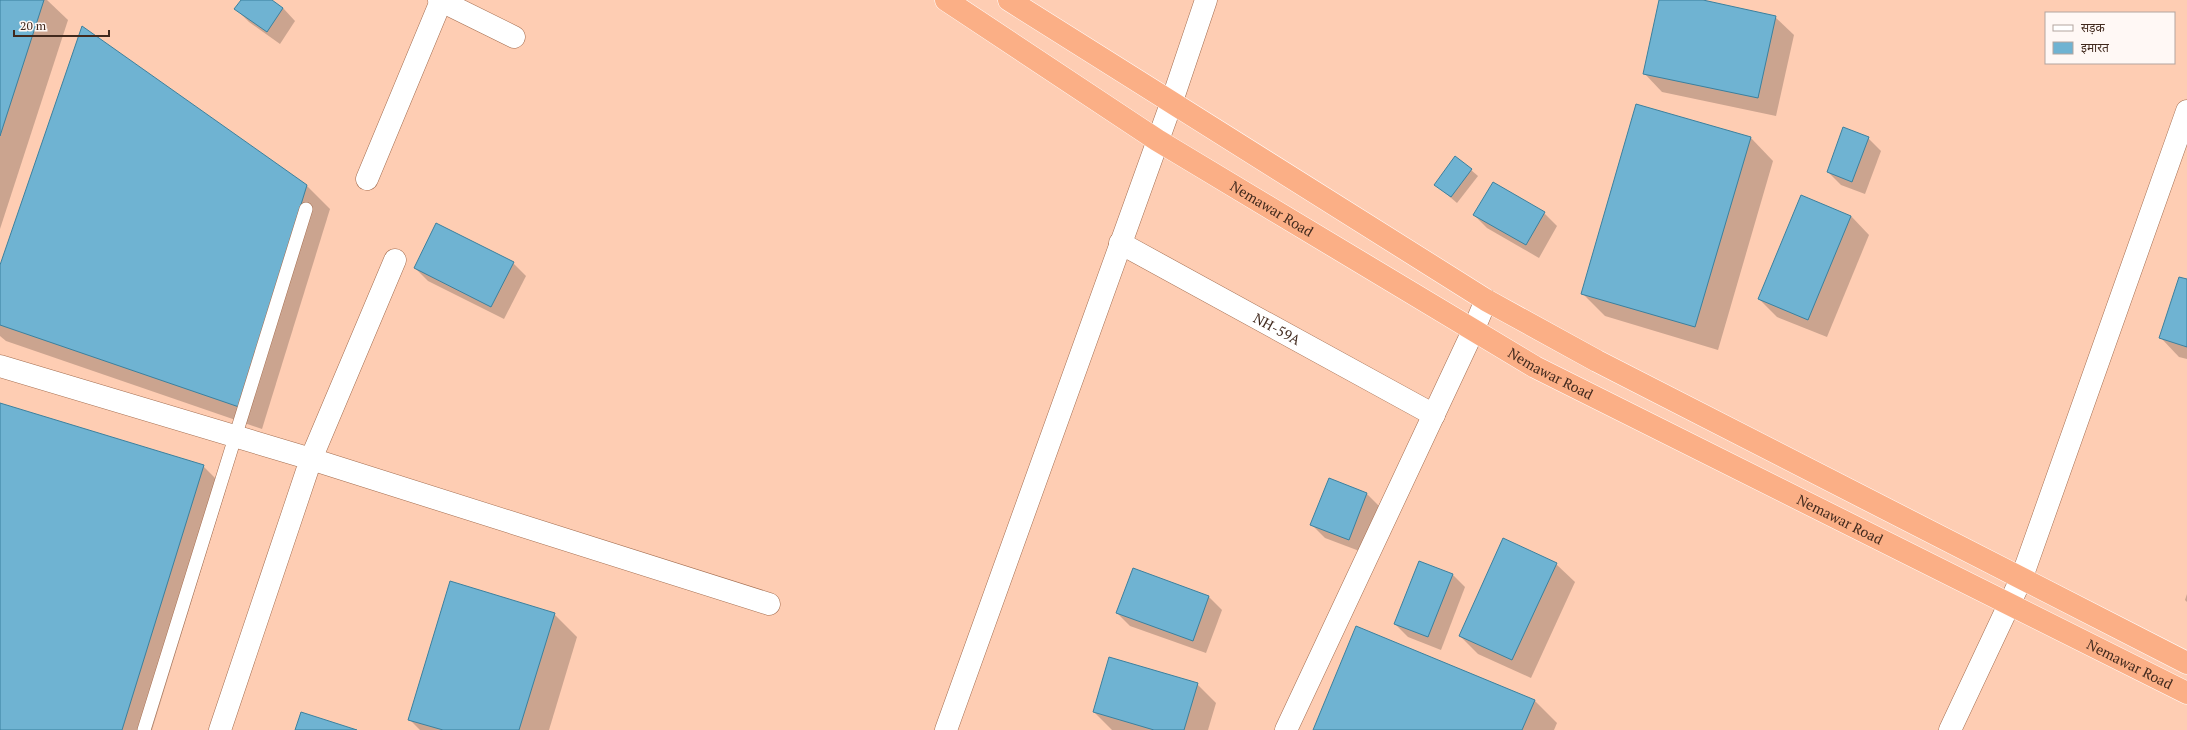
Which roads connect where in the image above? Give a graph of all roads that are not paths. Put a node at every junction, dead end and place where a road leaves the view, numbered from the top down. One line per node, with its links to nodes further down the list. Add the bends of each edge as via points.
1 (440, 0): 5 (street); 9 (street)
2 (946, 0): 8 (highway, Nemawar Road)
3 (1009, 0): 6 (highway, Nemawar Road)
4 (1206, 0): 6 (street)
5 (514, 37)
6 (1171, 104): 8 (street); 13 (highway, Nemawar Road)
7 (2187, 111): 19 (street)
8 (1157, 140): 11 (street); 14 (highway, Nemawar Road)
9 (367, 179)
10 (306, 209): 17 (lane)
11 (1120, 243): 16 (street, NH-59A); 26 (street)
12 (395, 260): 18 (street)
13 (1486, 300): 14 (street); 19 (highway, Nemawar Road, via 1597,361)
14 (1474, 331): 16 (street); 21 (highway, Nemawar Road, via 1534,367)
15 (0, 366): 17 (street)
16 (1434, 415): 27 (street)
17 (236, 437): 18 (street); 24 (lane)
18 (311, 459): 20 (street); 25 (street)
19 (2022, 577): 21 (street); 22 (highway, Nemawar Road)
20 (769, 604)
21 (2009, 604): 23 (highway, Nemawar Road); 28 (street)
22 (2187, 662)
23 (2187, 693)
24 (144, 730)
25 (220, 730)
26 (946, 730)
27 (1286, 730)
28 (1950, 730)

